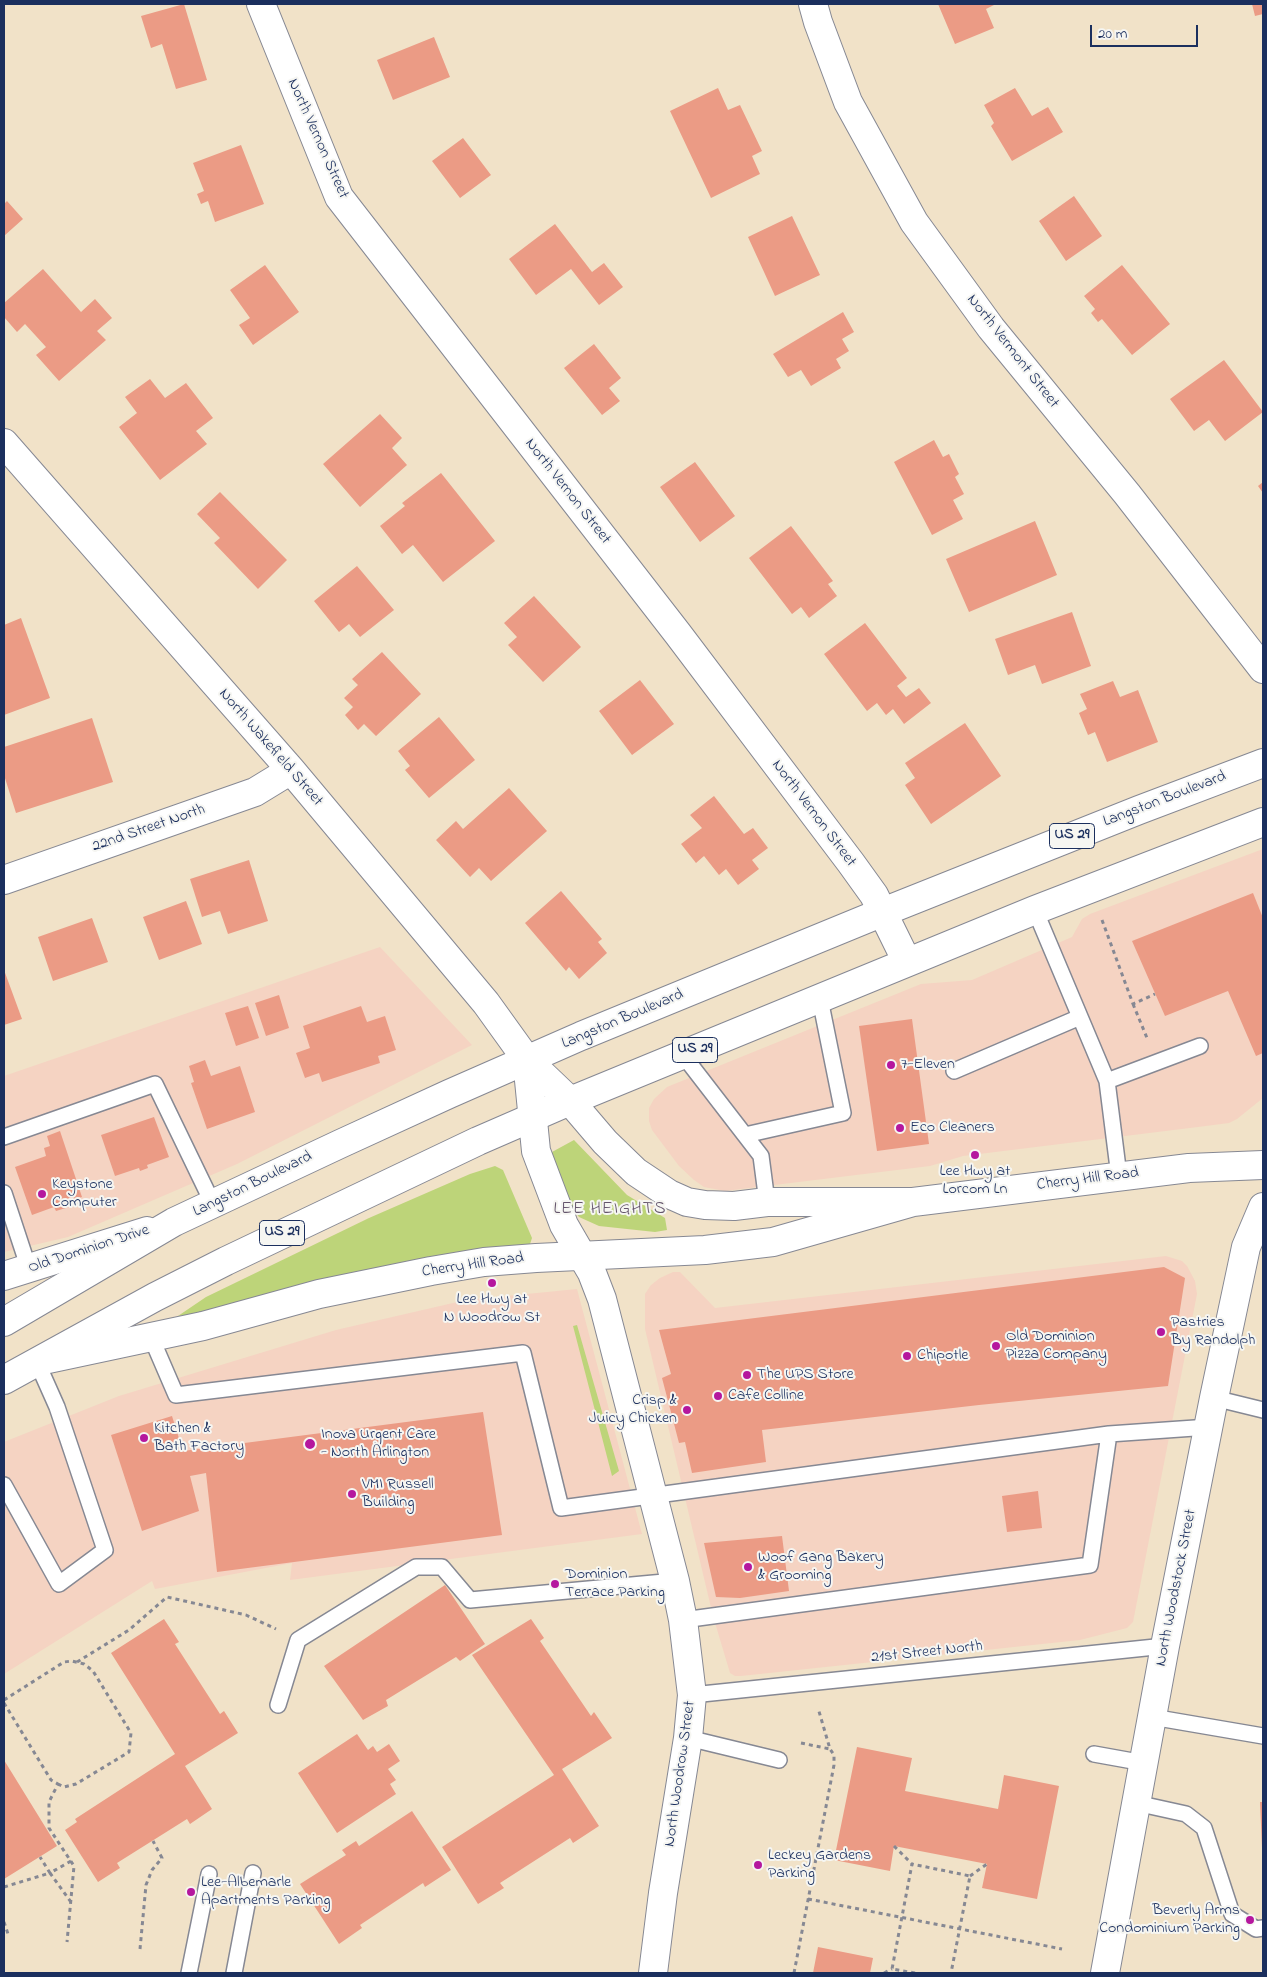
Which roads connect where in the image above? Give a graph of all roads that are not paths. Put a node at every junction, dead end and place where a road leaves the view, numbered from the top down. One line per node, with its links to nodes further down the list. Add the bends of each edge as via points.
1 (261, 4): 10 (street, North Vernon Street, via 339,197 678,634 851,863)
2 (813, 4): 4 (street, North Vermont Street, via 848,102 914,222 991,328)
3 (4, 443): 6 (street, North Wakefield Street)
4 (1263, 669)
5 (1263, 763): 10 (street, Langston Boulevard / US 29)
6 (290, 770): 8 (street, 22nd Street North, via 255,792); 16 (street, North Wakefield Street, via 486,1003)
7 (1263, 822): 9 (street, US 29)
8 (4, 880)
9 (1036, 910): 11 (street, US 29); 13 (lane)
10 (883, 912): 11 (street, North Vernon Street); 16 (street, Langston Boulevard / US 29)
11 (907, 962): 12 (street, US 29)
12 (820, 999): 15 (street, US 29); 21 (lane, via 843,1113)
13 (1080, 1016): 17 (lane); 18 (lane)
14 (1200, 1046): 18 (lane)
15 (683, 1055): 19 (street, US 29); 21 (lane)
16 (527, 1060): 19 (street, Cherry Hill Road); 20 (street, North Woodrow Street); 28 (street, Langston Boulevard / US 29)
17 (954, 1071)
18 (1107, 1081): 24 (lane)
19 (570, 1101): 20 (street, US 29); 26 (street, Cherry Hill Road, via 623,1160 669,1194 705,1205)
20 (533, 1117): 31 (street, North Woodrow Street, via 536,1151 564,1225); 35 (street, US 29, via 304,1222 156,1296)
21 (745, 1135): 26 (lane, via 761,1156)
22 (4, 1137): 28 (lane, via 155,1084)
23 (1263, 1165): 24 (street, Cherry Hill Road, via 1190,1168)
24 (1119, 1176): 27 (street, Cherry Hill Road)
25 (4, 1193): 32 (lane)
26 (767, 1202): 27 (street, Cherry Hill Road)
27 (913, 1202): 31 (street, Cherry Hill Road, via 774,1242 705,1250)
28 (213, 1204): 30 (street, Langston Boulevard / US 29)
29 (1263, 1207): 37 (street, North Woodstock Street, via 1246,1247)
30 (174, 1222): 32 (street, Old Dominion Drive); 33 (street, Langston Boulevard / US 29)
31 (582, 1256): 34 (street, Cherry Hill Road, via 431,1270 319,1294); 42 (street, North Woodrow Street, via 602,1299)
32 (16, 1273)
33 (4, 1322)
34 (151, 1337): 35 (street, Cherry Hill Road); 42 (lane, via 176,1395 523,1353 561,1508)
35 (37, 1362): 36 (street, US 29); 41 (lane, via 57,1407 105,1550 59,1584)
36 (4, 1380)
37 (1214, 1398): 38 (lane); 39 (street, North Woodstock Street)
38 (1263, 1410)
39 (1209, 1427): 40 (lane); 45 (street, North Woodstock Street)
40 (1109, 1434): 42 (lane); 44 (lane, via 1090,1565)
41 (4, 1484)
42 (653, 1496): 43 (street, North Woodrow Street)
43 (675, 1581): 44 (street, North Woodrow Street); 47 (lane, via 470,1600 442,1567 416,1567 298,1640)
44 (683, 1620): 46 (street, North Woodrow Street)
45 (1164, 1646): 46 (lane, 21st Street North); 48 (street, North Woodstock Street)
46 (692, 1695): 50 (street, North Woodrow Street)
47 (278, 1705)
48 (1152, 1717): 49 (lane); 53 (street, North Woodstock Street)
49 (1263, 1736)
50 (688, 1738): 52 (lane); 60 (street, North Woodrow Street)
51 (1094, 1754): 53 (lane)
52 (780, 1760)
53 (1144, 1763): 54 (street, North Woodstock Street)
54 (1136, 1803): 57 (lane, via 1186,1814 1204,1828 1232,1914 1256,1929); 61 (street, North Woodstock Street)
55 (253, 1873): 59 (lane)
56 (209, 1874): 58 (lane)
57 (1263, 1928)
58 (189, 1973)
59 (234, 1973)
60 (653, 1973)
61 (1105, 1973)

